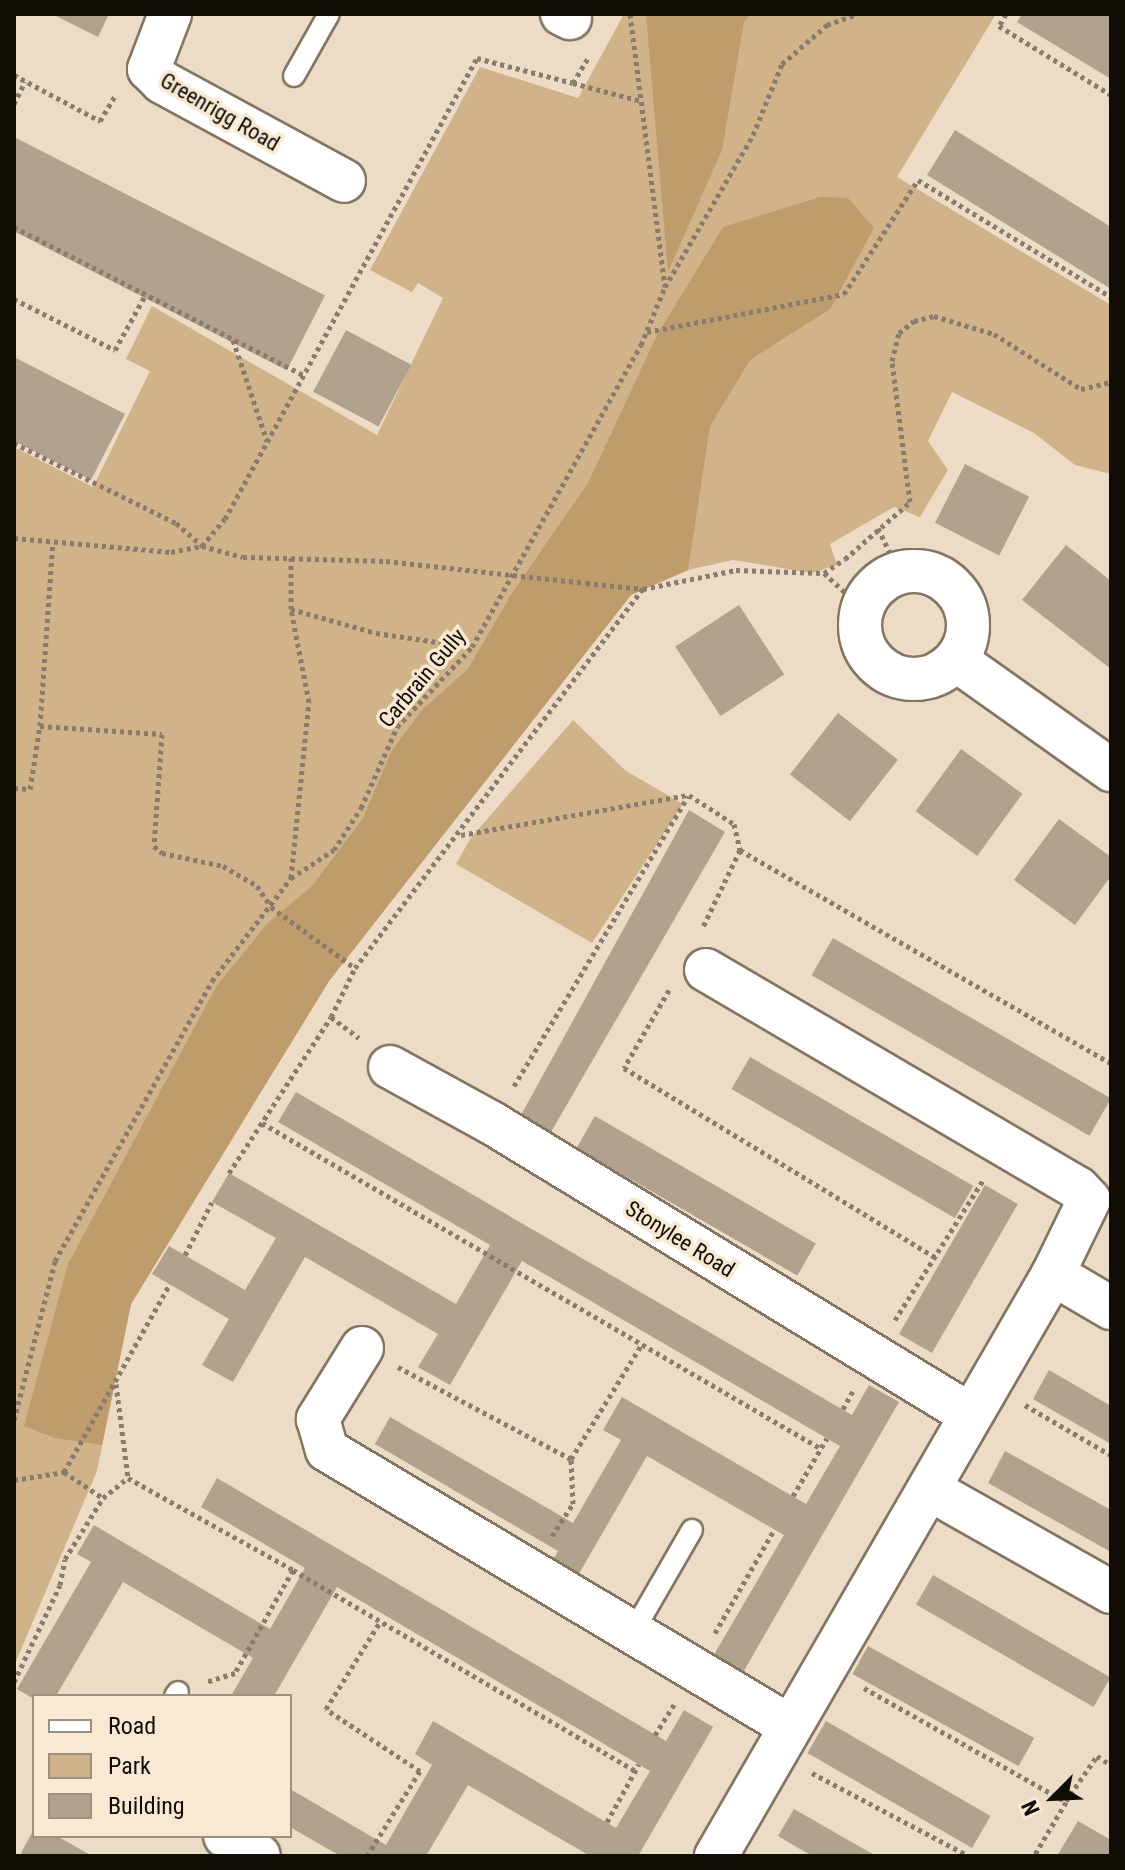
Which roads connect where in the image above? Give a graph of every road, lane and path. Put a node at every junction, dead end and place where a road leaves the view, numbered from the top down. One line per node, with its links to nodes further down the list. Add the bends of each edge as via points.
1 (170, 14): 7 (street, Greenrigg Road)
2 (329, 14): 9 (lane)
3 (630, 14): 13 (path)
4 (858, 14): 17 (path, Carbrain Gully, via 827,25 782,64 753,135)
5 (1006, 14): 12 (path, via 999,26)
6 (575, 26): 11 (path)
7 (149, 69): 10 (path, via 126,76 100,121); 15 (street, Greenrigg Road, via 201,105)
8 (14, 75): 10 (path)
9 (294, 76)
10 (25, 81): 14 (path)
11 (573, 83): 13 (path); 23 (path, via 477,58)
12 (1111, 95)
13 (641, 101): 17 (path)
14 (14, 104)
15 (344, 181)
16 (14, 227): 18 (path)
17 (665, 287): 21 (path, Carbrain Gully)
18 (146, 294): 20 (path, via 115,350); 22 (path)
19 (1111, 297): 21 (path, via 918,180 844,294)
20 (14, 299)
21 (647, 332): 37 (path, Carbrain Gully)
22 (232, 339): 23 (path); 25 (path)
23 (303, 375): 25 (path)
24 (1111, 382): 27 (path, via 1081,389 994,334 934,316 914,321 899,333 892,361 910,502)
25 (267, 441): 30 (path, via 225,519)
26 (14, 443): 30 (path, via 176,523)
27 (878, 528): 32 (path); 33 (path)
28 (14, 538): 29 (path)
29 (53, 542): 30 (path, via 171,552); 39 (path)
30 (202, 546): 31 (path, via 243,557)
31 (291, 558): 34 (path, bridge, via 386,561); 36 (path)
32 (899, 572): 35 (street, via 883,580); 38 (street, via 933,574 960,595 968,628)
33 (824, 573): 34 (path, via 736,570); 35 (path)
34 (643, 589): 43 (path)
35 (862, 608): 38 (street, via 863,645 888,672 924,679)
36 (291, 609): 37 (path, via 376,633); 45 (path, via 309,702)
37 (472, 647): 45 (path, Carbrain Gully, via 397,727 361,808 334,850)
38 (956, 660): 40 (street)
39 (40, 726): 41 (path, via 30,789); 46 (path, via 162,734 154,846 162,853 223,866 257,886)
40 (1111, 770)
41 (14, 788)
42 (689, 795): 43 (path); 44 (path, via 734,824); 52 (path)
43 (461, 835): 48 (path)
44 (740, 850): 47 (path); 49 (path)
45 (291, 878): 46 (path, Carbrain Gully)
46 (271, 907): 48 (path); 67 (path, Carbrain Gully, via 212,981 55,1261)
47 (696, 964): 53 (street); 57 (path, via 624,1068)
48 (355, 968): 51 (path, via 331,1017)
49 (1111, 1063)
50 (390, 1067): 52 (street, Stonylee Road)
51 (262, 1123): 54 (path); 61 (path)
52 (492, 1123): 63 (street, Stonylee Road)
53 (1005, 1145): 57 (path); 58 (street, via 1078,1188 1089,1200)
54 (229, 1173)
55 (212, 1202): 56 (path)
56 (185, 1255)
57 (935, 1257): 63 (path)
58 (1053, 1274): 60 (street); 65 (street)
59 (170, 1284): 64 (path)
60 (1111, 1308)
61 (642, 1344): 69 (path); 71 (path)
62 (362, 1348): 71 (path); 80 (street, via 318,1419 327,1450)
63 (872, 1358): 65 (street, Stonylee Road); 66 (path)
64 (116, 1383): 72 (path); 73 (path)
65 (978, 1398): 70 (path); 75 (street)
66 (843, 1409)
67 (14, 1420)
68 (827, 1438): 69 (path)
69 (820, 1448): 76 (path)
70 (1111, 1455)
71 (571, 1459): 80 (path, via 573,1504)
72 (64, 1472): 74 (path); 77 (path)
73 (128, 1478): 77 (path); 79 (path)
74 (14, 1480)
75 (929, 1489): 81 (street); 84 (street)
76 (793, 1496)
77 (103, 1498): 85 (path, via 65,1559 60,1585)
78 (692, 1530): 83 (lane)
79 (293, 1570): 82 (path); 86 (path, via 235,1673)
80 (530, 1571): 83 (street)
81 (1111, 1592)
82 (380, 1622): 90 (path); 95 (path, via 326,1709 420,1771)
83 (633, 1632): 87 (street)
84 (823, 1666): 87 (street); 91 (path)
85 (14, 1682)
86 (176, 1694)
87 (780, 1738): 96 (street); 97 (path)
88 (639, 1764): 90 (path)
89 (1111, 1765): 91 (path, via 1097,1756)
90 (636, 1771): 92 (path)
91 (1066, 1802): 98 (path)
92 (607, 1822)
93 (228, 1838): 94 (street)
94 (259, 1856)
95 (367, 1856)
96 (716, 1856)
97 (969, 1856)
98 (1034, 1856)

